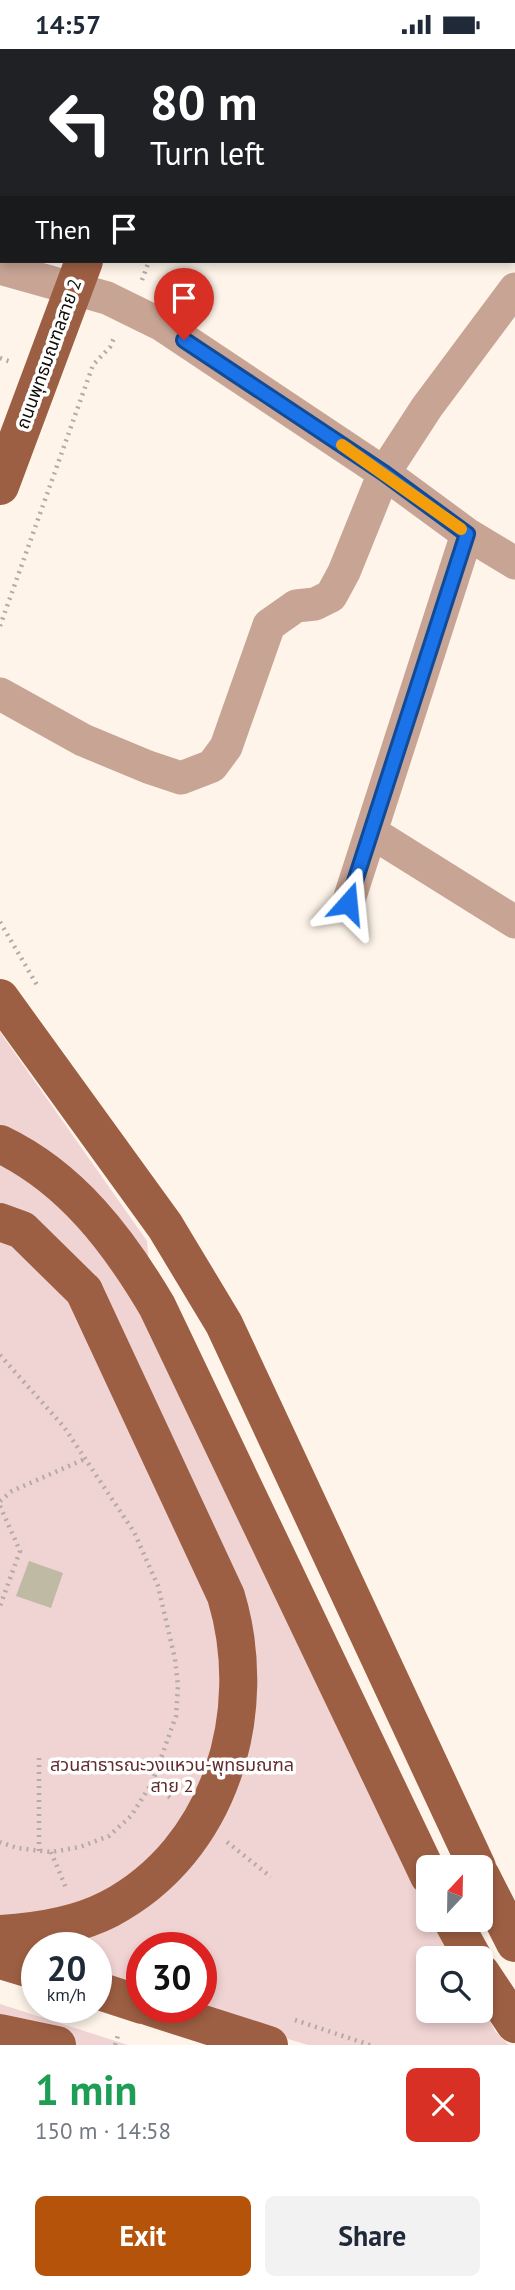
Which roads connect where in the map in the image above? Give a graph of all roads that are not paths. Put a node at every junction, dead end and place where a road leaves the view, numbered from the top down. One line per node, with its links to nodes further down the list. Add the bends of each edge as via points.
1 (0, 268): 2 (street)
2 (79, 274): 4 (street, via 107,297 162,325); 5 (main road, ถนนพุทธมณฑลสาย 2)
3 (515, 289): 4 (street)
4 (384, 473): 6 (street); 8 (street, via 331,596 296,606 269,625 226,747 212,766 181,778 148,767 83,740)
5 (0, 486)
6 (467, 534): 7 (street); 9 (street)
7 (515, 563)
8 (0, 694)
9 (371, 832): 10 (street); 11 (street)
10 (348, 903)
11 (515, 922)
12 (0, 998): 16 (main road, via 165,1226 224,1324)
13 (0, 1144): 15 (main road, via 42,1168 77,1197 132,1263 157,1306)
14 (0, 1222): 18 (main road, bridge, via 22,1230 84,1291 226,1595 239,1656 237,1721 229,1757 206,1815 185,1845 160,1874 108,1910 69,1924)
15 (419, 1855)
16 (471, 1855)
17 (494, 1902): 19 (main road)
18 (0, 1934)
19 (515, 1943)
20 (0, 1960): 21 (main road)
21 (21, 1966)
22 (493, 1991): 24 (main road)
23 (200, 2023): 29 (main road)
24 (515, 2024)
25 (0, 2033): 28 (main road)
26 (0, 2042): 27 (main road)
27 (9, 2045)
28 (57, 2045)
29 (269, 2045)

